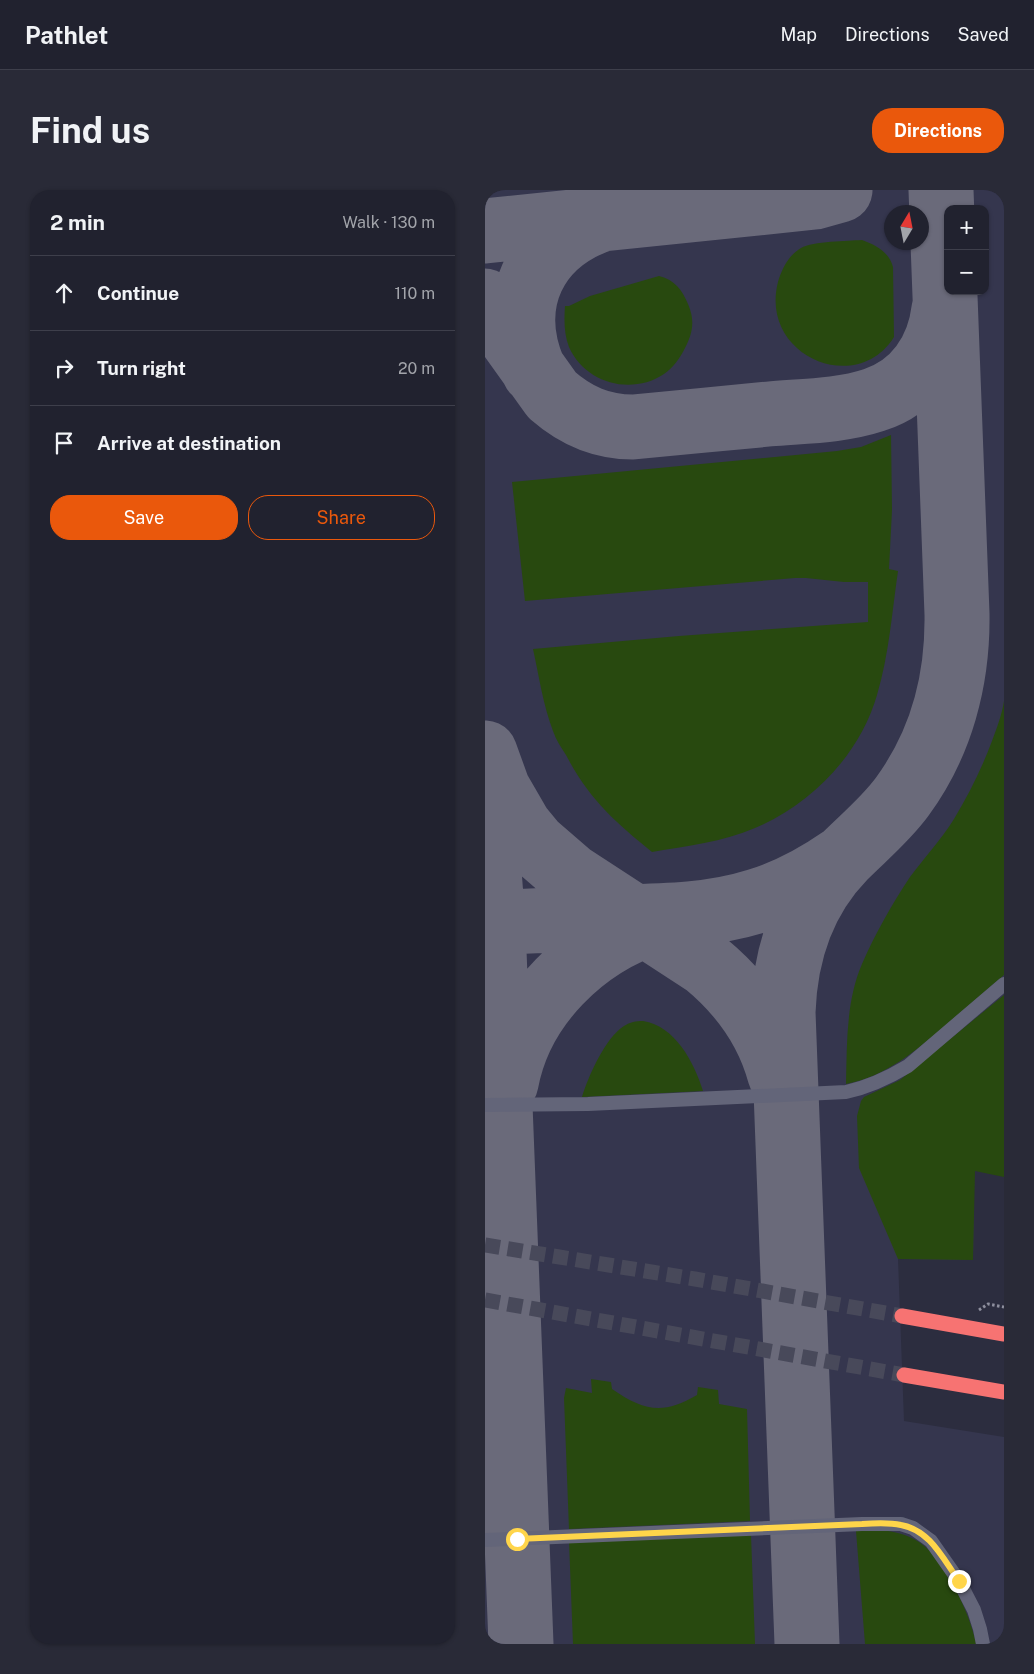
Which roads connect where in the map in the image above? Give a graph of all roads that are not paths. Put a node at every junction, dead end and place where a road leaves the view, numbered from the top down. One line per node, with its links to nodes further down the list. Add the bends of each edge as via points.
1 (1004, 984): 2 (lane, via 908,1066 863,1089 588,1104)
2 (485, 1105)
3 (902, 1316): 4 (highway)
4 (1004, 1334)
5 (904, 1375): 6 (highway)
6 (1004, 1392)
7 (485, 1540): 8 (lane, via 901,1524 931,1541 959,1581 974,1610)
8 (983, 1644)

